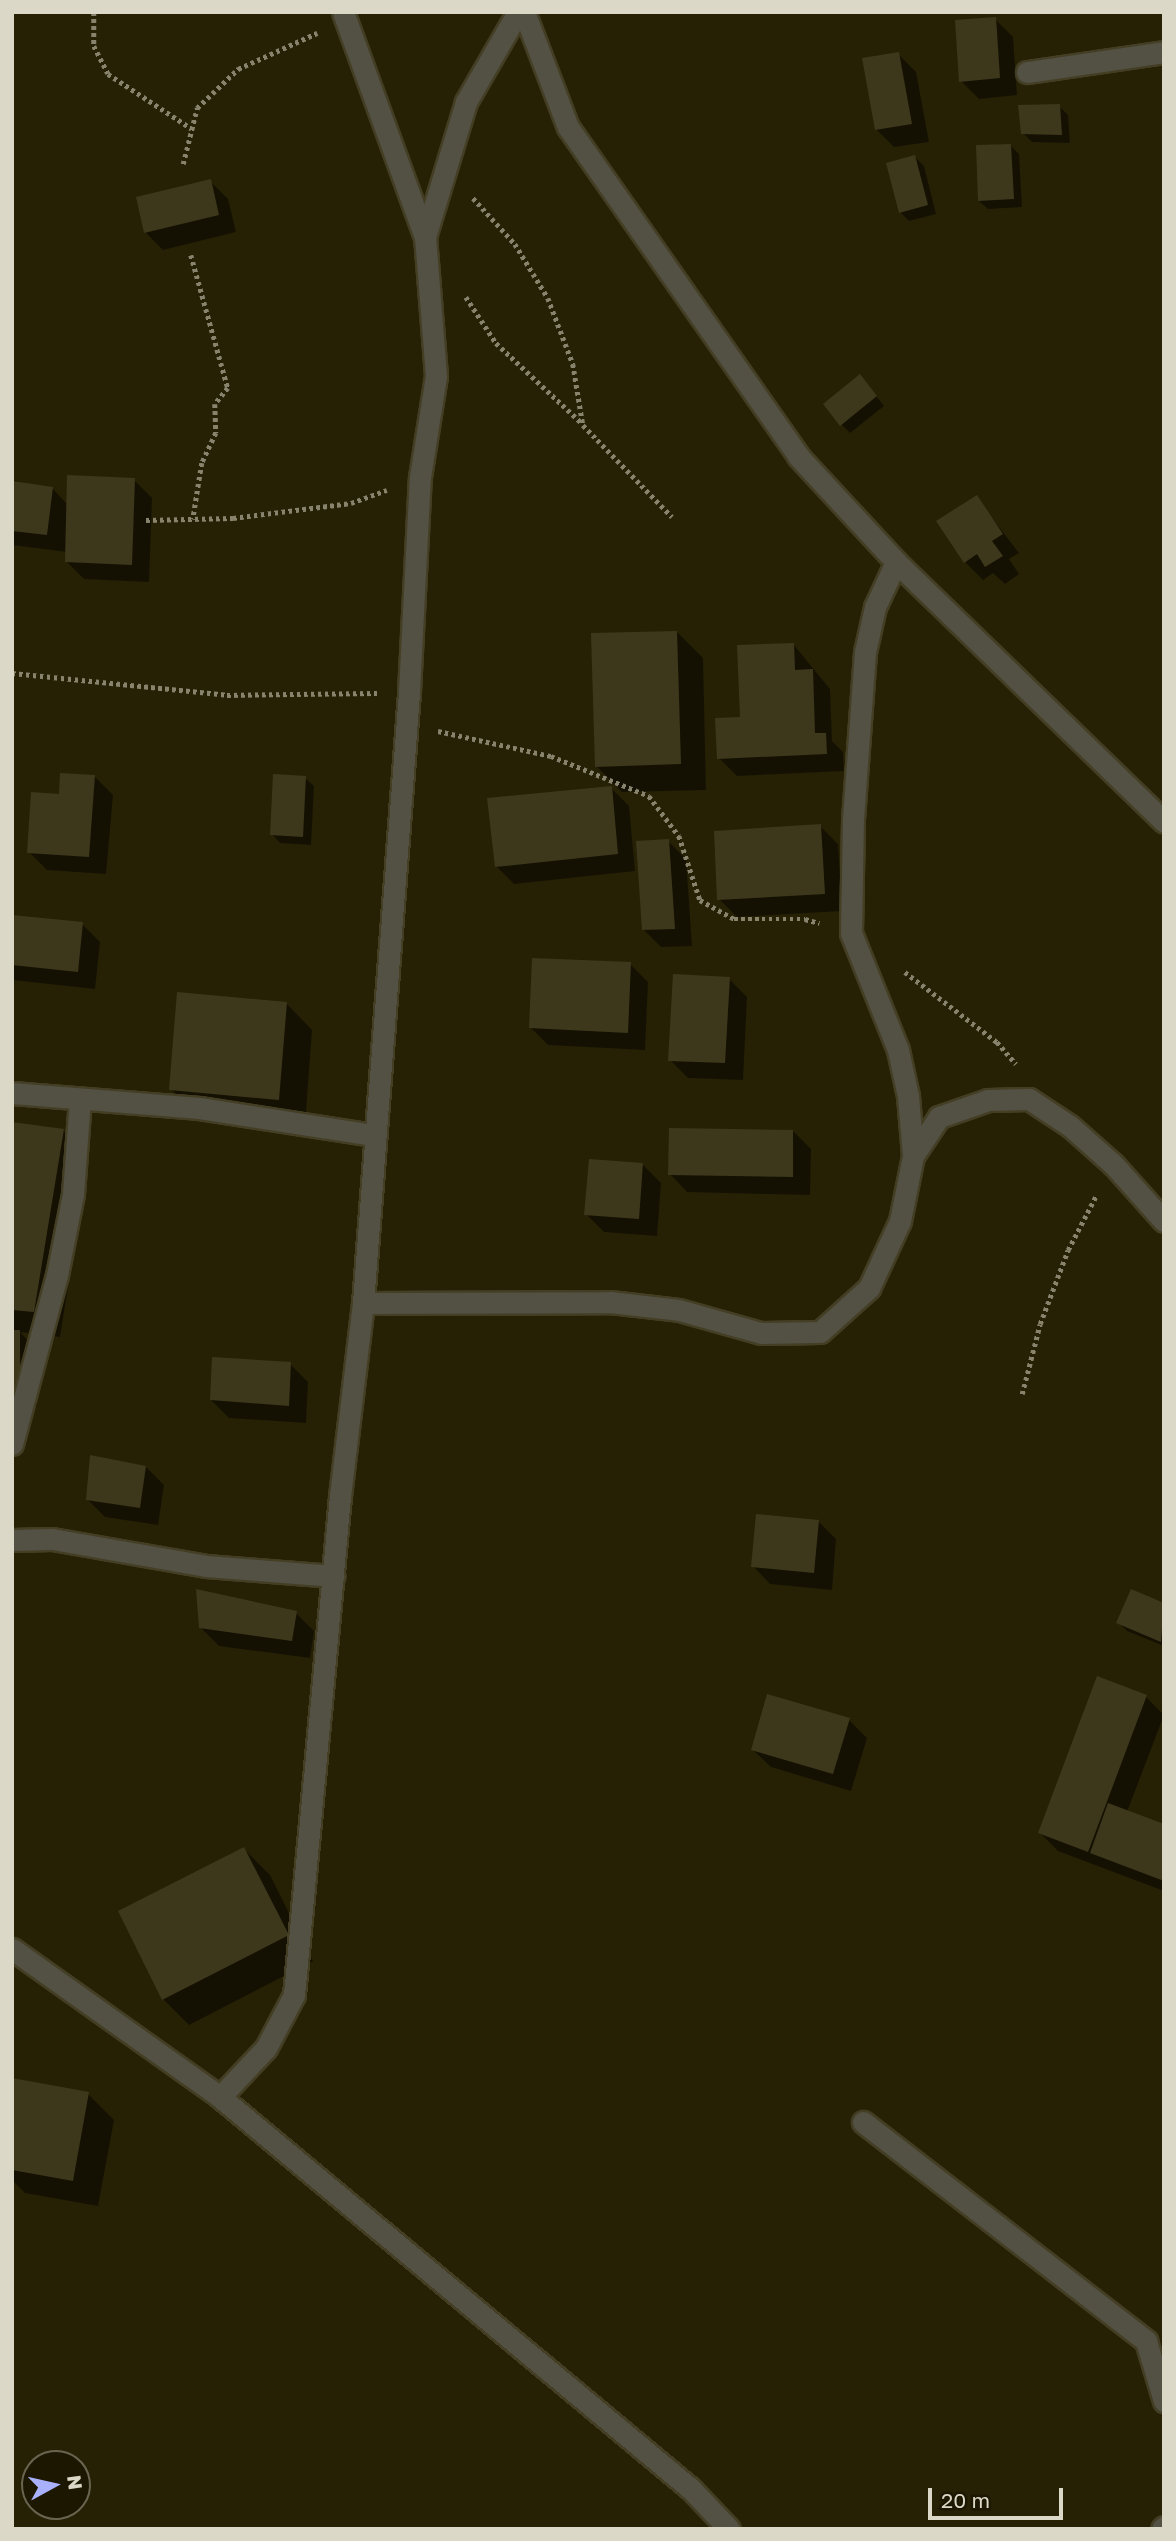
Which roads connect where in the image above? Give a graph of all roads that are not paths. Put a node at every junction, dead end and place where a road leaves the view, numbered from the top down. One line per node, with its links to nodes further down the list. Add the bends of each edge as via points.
1 (518, 12): 6 (street, via 467,102)
2 (524, 12): 7 (street, via 551,88 582,148 798,456)
3 (344, 16): 6 (street)
4 (1164, 52): 5 (street)
5 (1027, 72)
6 (425, 237): 11 (street, via 436,376 420,477 407,724)
7 (895, 562): 8 (street); 12 (street, via 875,607 865,652 851,933 898,1050)
8 (1164, 822)
9 (12, 1093): 10 (street)
10 (80, 1099): 11 (street, via 200,1108); 15 (street, via 73,1194 57,1275)
11 (374, 1135): 14 (street)
12 (913, 1156): 13 (street, via 939,1117 988,1100 1029,1099 1070,1126 1113,1164); 14 (street, via 900,1220 869,1288 820,1332 761,1333 679,1310 610,1302)
13 (1164, 1221)
14 (363, 1303): 17 (street)
15 (12, 1444)
16 (12, 1540): 17 (street, via 52,1539 206,1566)
17 (334, 1576): 19 (street, via 294,1996 266,2048)
18 (12, 1949): 19 (street)
19 (220, 2097): 22 (street, via 691,2488)
20 (863, 2122): 21 (street, via 1146,2341)
21 (1164, 2401)
22 (729, 2529)

